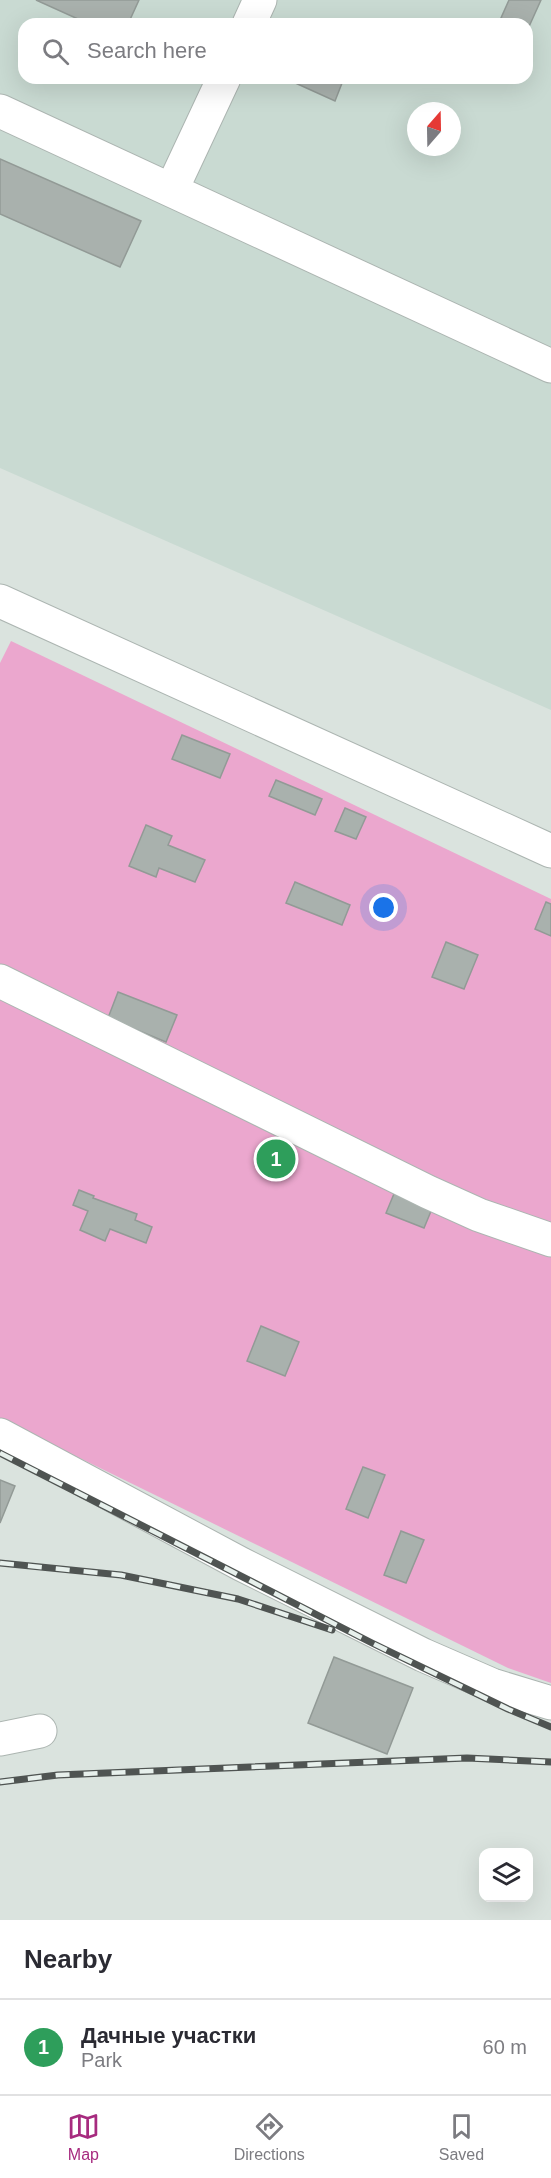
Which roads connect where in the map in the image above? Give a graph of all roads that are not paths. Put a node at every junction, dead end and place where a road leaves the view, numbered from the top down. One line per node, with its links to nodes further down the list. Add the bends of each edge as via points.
1 (260, 0): 2 (main road)
2 (252, 18)
3 (221, 84): 5 (main road)
4 (0, 111): 5 (main road)
5 (172, 189): 6 (main road)
6 (551, 366)
7 (1, 604): 8 (main road)
8 (551, 851)
9 (0, 981): 10 (main road, via 428,1192)
10 (551, 1240)
11 (0, 1435): 12 (main road, via 241,1564 423,1654 492,1685)
12 (551, 1703)
13 (40, 1731): 14 (main road)
14 (0, 1739)

